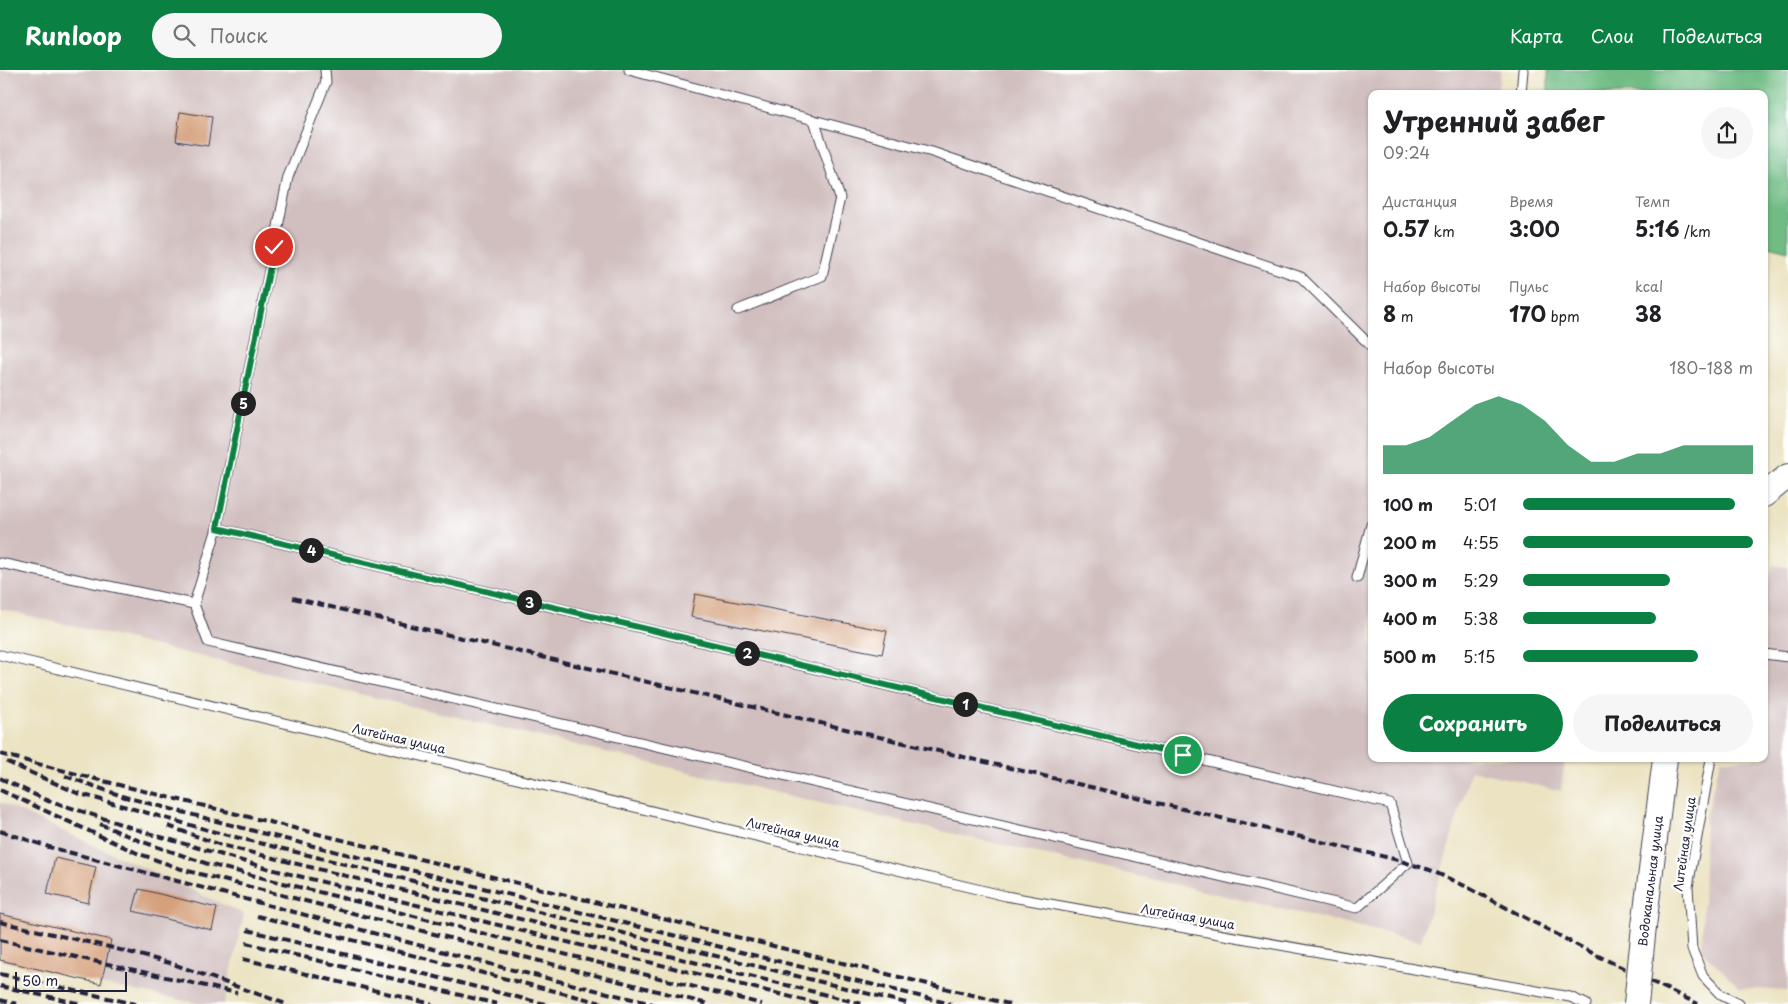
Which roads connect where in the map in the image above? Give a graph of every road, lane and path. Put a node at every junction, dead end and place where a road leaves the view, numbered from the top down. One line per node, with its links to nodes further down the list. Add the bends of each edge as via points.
1 (325, 70): 10 (lane, via 326,82 288,177)
2 (629, 70): 5 (lane)
3 (1523, 70): 4 (lane)
4 (1521, 90)
5 (814, 120): 6 (lane, via 840,198 822,276); 7 (lane, via 932,152 1301,277)
6 (738, 310)
7 (1368, 343)
8 (1788, 476): 9 (main road)
9 (1768, 492)
10 (217, 528): 14 (lane); 14 (lane, via 1390,804 1408,863 1357,908 208,642)
11 (1368, 536): 13 (lane)
12 (0, 563): 14 (lane)
13 (1356, 578)
14 (194, 604)
15 (1768, 654): 17 (lane)
16 (0, 655): 20 (lane, Литейная улица, via 1006,896 1570,997)
17 (1788, 657)
18 (1665, 762): 21 (main road, Водоканальная улица, bridge)
19 (1710, 762): 22 (lane, Литейная улица, via 1688,887 1692,949 1704,976 1721,994)
20 (1586, 1004)
21 (1636, 1004)
22 (1739, 1004)

